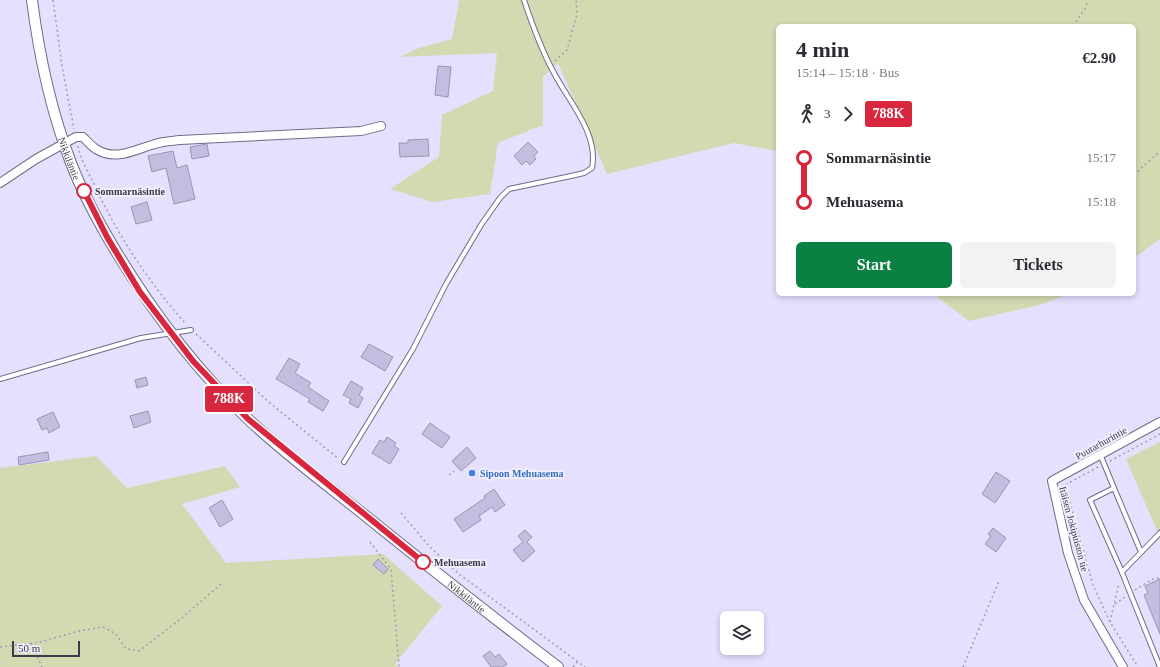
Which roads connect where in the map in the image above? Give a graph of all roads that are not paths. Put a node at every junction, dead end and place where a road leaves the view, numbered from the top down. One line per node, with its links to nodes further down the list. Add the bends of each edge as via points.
1 (32, 0): 4 (street, Nikkiläntie, via 47,83)
2 (524, 0): 11 (lane, via 551,65 588,134 594,151 592,168 584,173 509,189 500,198 450,278 413,349)
3 (381, 126): 4 (street, via 361,131 180,140 158,143 131,153 109,155 96,150 83,137)
4 (64, 142): 5 (street); 7 (street, Nikkiläntie, via 92,210 140,292)
5 (0, 183)
6 (191, 330): 7 (lane)
7 (170, 333): 8 (lane, via 135,340); 17 (street, Nikkiläntie, via 248,419 439,575)
8 (0, 379)
9 (1160, 422): 10 (street, Puutarhurintie)
10 (1100, 454): 12 (street, Puutarhurintie); 13 (lane)
11 (344, 462)
12 (1052, 481): 18 (street, Itäisen Jokipuiston tie, via 1068,553 1084,600)
13 (1114, 488): 15 (lane); 16 (lane, via 1090,500)
14 (1160, 533): 15 (lane)
15 (1141, 552): 16 (lane)
16 (1122, 572): 19 (lane)
17 (558, 667)
18 (1123, 667)
19 (1160, 667)

